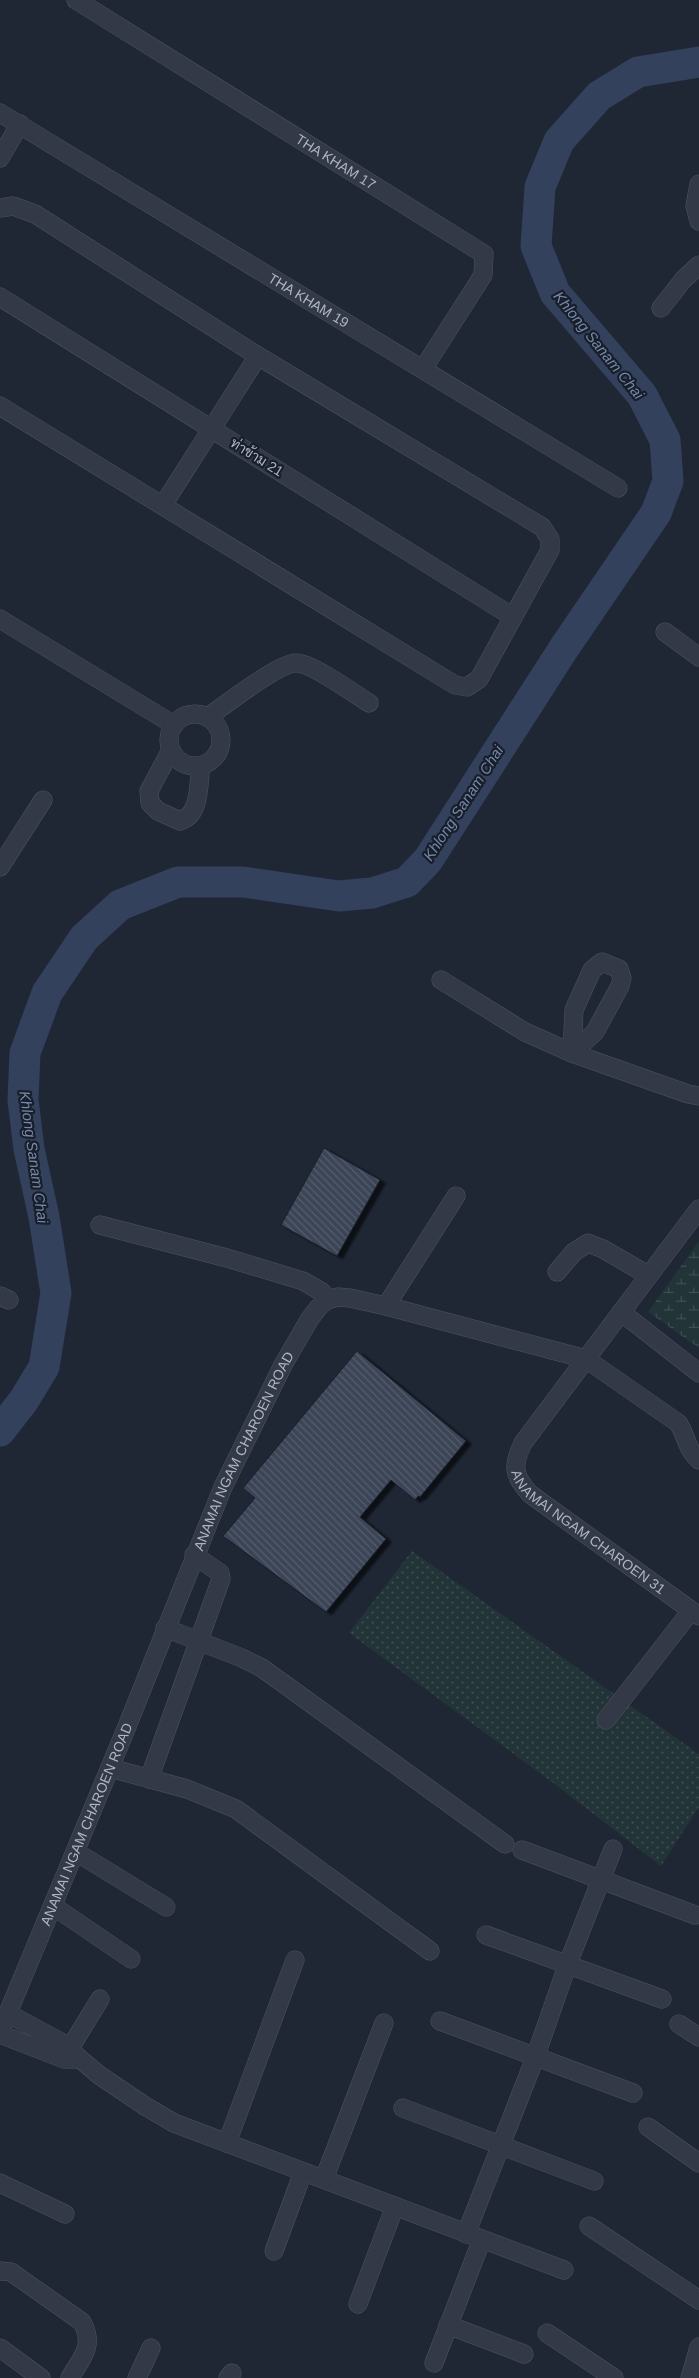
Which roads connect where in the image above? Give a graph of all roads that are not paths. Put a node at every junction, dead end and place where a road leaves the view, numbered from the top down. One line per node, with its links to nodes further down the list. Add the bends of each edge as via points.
1 (76, 0): 12 (street, THA KHAM 17, via 484,254 483,275)
2 (0, 112): 3 (street, THA KHAM 19)
3 (20, 124): 4 (street); 12 (street, THA KHAM 19)
4 (0, 158)
5 (699, 184): 7 (street, via 695,206)
6 (0, 208): 11 (street, via 13,206 35,214)
7 (699, 221)
8 (699, 265): 10 (street)
9 (0, 297): 14 (street, ท่าข้าม 21)
10 (661, 308)
11 (258, 356): 14 (street); 17 (street, via 542,527 550,539 550,550)
12 (423, 369): 15 (street, THA KHAM 19)
13 (0, 406): 16 (street)
14 (211, 428): 16 (street); 17 (street, ท่าข้าม 21)
15 (618, 488)
16 (163, 505): 17 (street, via 454,685 466,687 479,679)
17 (513, 617)
18 (0, 619): 23 (street)
19 (665, 632): 20 (street)
20 (699, 656)
21 (369, 703): 22 (street, via 296,662 254,685)
22 (208, 717): 23 (street, via 193,714); 25 (street, via 215,723 222,740 216,757)
23 (174, 725): 24 (street, via 169,737)
24 (171, 750): 25 (street, via 180,762); 25 (street, via 149,791 150,804 158,810 180,821 189,817 196,805)
25 (201, 766)
26 (43, 800): 27 (street)
27 (0, 865)
28 (441, 980): 29 (street, via 525,1032)
29 (572, 1053): 29 (street, via 595,1032 620,986 619,969 610,963 602,962 592,970 574,1010); 30 (street)
30 (699, 1096)
31 (456, 1196): 37 (street)
32 (699, 1209): 35 (street)
33 (100, 1225): 36 (street, via 303,1281 322,1292)
34 (556, 1272): 35 (street, via 574,1252 588,1243)
35 (648, 1275): 38 (street)
36 (327, 1300): 37 (street, via 350,1298); 42 (street, ANAMAI NGAM CHAROEN ROAD, via 309,1320 245,1440)
37 (386, 1306): 39 (street)
38 (621, 1312): 39 (street); 40 (street)
39 (586, 1359): 41 (street, via 678,1423 684,1431 686,1445); 43 (street, ANAMAI NGAM CHAROEN 31, via 523,1443 515,1468 518,1481 530,1494)
40 (699, 1373)
41 (699, 1460)
42 (194, 1555): 44 (street, ANAMAI NGAM CHAROEN ROAD); 45 (street, via 220,1573 221,1579)
43 (695, 1614): 46 (street)
44 (165, 1628): 45 (street); 47 (street, ANAMAI NGAM CHAROEN ROAD)
45 (199, 1642): 48 (street); 49 (street, via 262,1668)
46 (606, 1720)
47 (110, 1768): 48 (street); 52 (street, ANAMAI NGAM CHAROEN ROAD)
48 (149, 1779): 58 (street, via 187,1789 236,1809)
49 (505, 1844)
50 (612, 1849): 53 (street)
51 (522, 1850): 53 (street)
52 (76, 1852): 54 (street, ANAMAI NGAM CHAROEN ROAD); 55 (street)
53 (602, 1881): 56 (street); 61 (street)
54 (53, 1906): 59 (street); 66 (street, ANAMAI NGAM CHAROEN ROAD)
55 (166, 1907)
56 (695, 1915)
57 (486, 1935): 61 (street)
58 (430, 1951)
59 (131, 1959)
60 (295, 1960): 74 (street)
61 (567, 1966): 63 (street); 70 (street)
62 (100, 1999): 69 (street)
63 (662, 1999)
64 (440, 2021): 70 (street)
65 (384, 2023): 78 (street)
66 (2, 2024): 69 (street, via 59,2040)
67 (679, 2024): 68 (street)
68 (699, 2037)
69 (71, 2056): 74 (street, via 164,2118)
70 (535, 2058): 71 (street); 75 (street)
71 (633, 2093)
72 (403, 2108): 75 (street)
73 (648, 2127): 76 (street)
74 (227, 2143): 77 (street)
75 (499, 2146): 79 (street); 84 (street)
76 (699, 2163)
77 (303, 2172): 78 (street); 85 (street)
78 (324, 2179): 81 (street)
79 (594, 2181)
80 (0, 2183): 82 (street)
81 (395, 2206): 84 (street); 89 (street)
82 (66, 2214)
83 (589, 2226): 88 (street)
84 (474, 2236): 86 (street); 90 (street)
85 (274, 2251)
86 (564, 2270)
87 (0, 2271): 98 (street, via 11,2272 82,2322 88,2334 88,2346)
88 (699, 2300)
89 (358, 2304)
90 (448, 2325): 95 (street); 96 (street)
91 (547, 2333): 100 (street)
92 (699, 2347): 101 (street)
93 (0, 2348): 97 (street)
94 (151, 2348): 99 (street)
95 (524, 2354)
96 (434, 2364)
97 (41, 2378)
98 (70, 2378)
99 (137, 2378)
100 (614, 2378)
101 (690, 2378)

